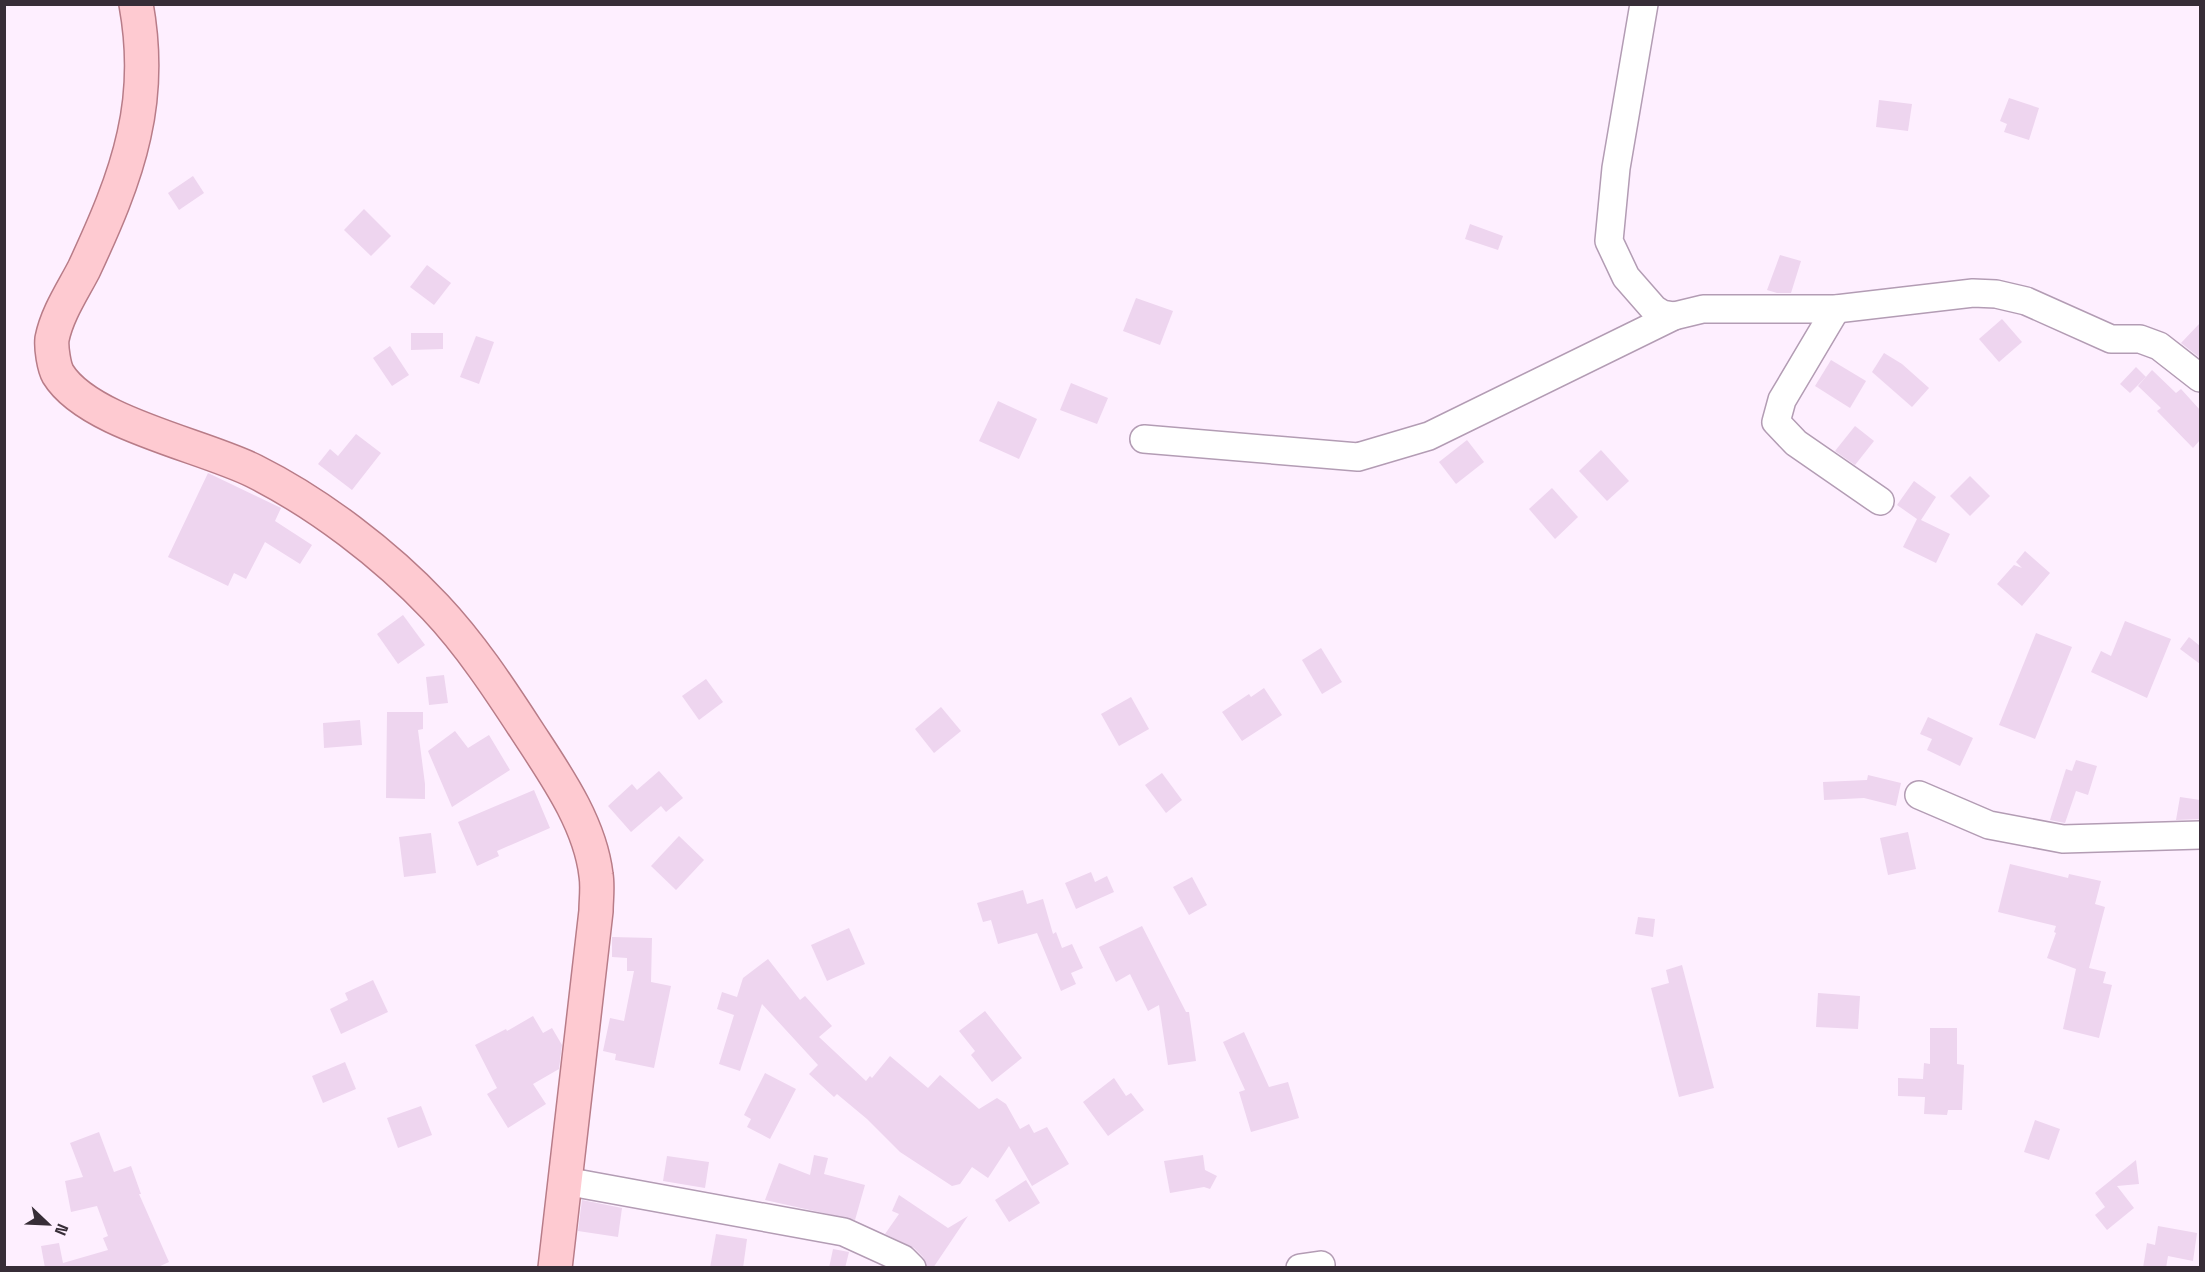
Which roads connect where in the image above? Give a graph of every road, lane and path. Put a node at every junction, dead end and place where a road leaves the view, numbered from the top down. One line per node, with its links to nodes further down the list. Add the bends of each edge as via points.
1 (136, 4): 10 (main road, via 142,49 134,136 112,206 60,313 51,342 57,372 75,393 105,413 252,470 299,496 383,559 435,606 490,675 565,789 584,830 596,875 596,911)
2 (1644, 4): 4 (street, via 1609,240 1626,277 1654,309)
3 (1836, 309): 4 (street, via 1703,309); 5 (street, via 1973,293 1996,294 2026,301 2111,339 2140,339 2159,346); 7 (street, via 1782,400 1776,422 1796,443)
4 (1674, 316): 6 (street, via 1429,436 1358,457)
5 (2200, 378)
6 (1144, 439)
7 (1880, 501)
8 (1919, 795): 9 (street, via 1989,825 2063,839)
9 (2200, 835)
10 (565, 1181): 11 (main road); 12 (street, via 843,1232 903,1259)
11 (555, 1268)
12 (912, 1268)

